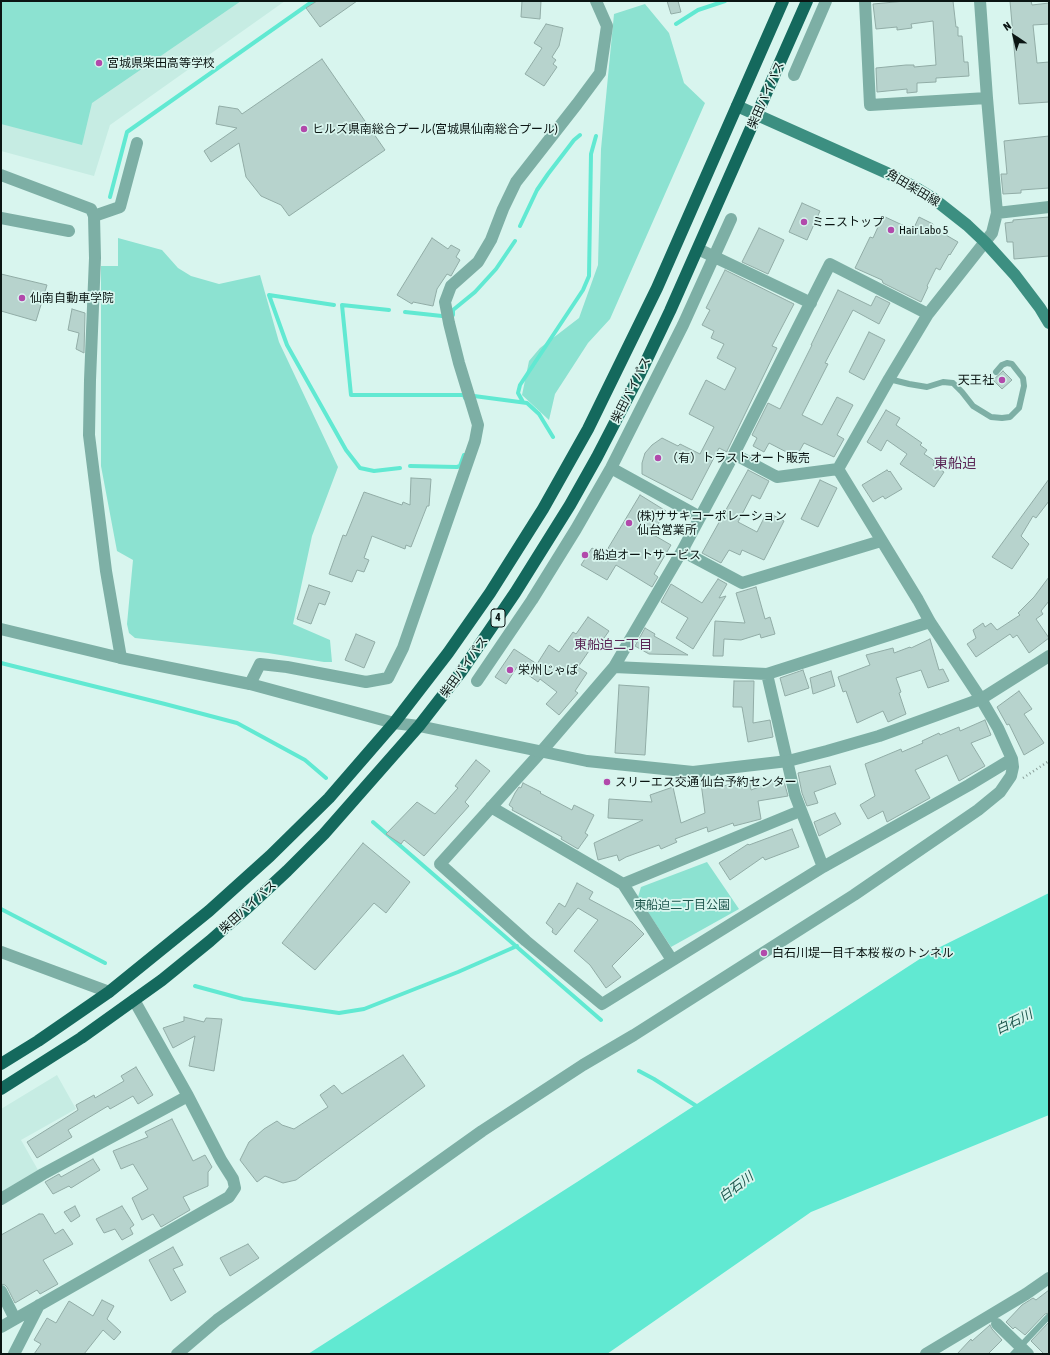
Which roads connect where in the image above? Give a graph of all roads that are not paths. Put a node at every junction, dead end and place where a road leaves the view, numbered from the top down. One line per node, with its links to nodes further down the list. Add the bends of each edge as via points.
1 (596, 1): 42 (street, via 607,26 600,73 516,182 491,240 478,262 451,286 445,302 450,329 478,425 476,442 404,648 388,678 366,682 260,664)
2 (783, 1): 9 (highway, 柴田バイパス / 4)
3 (807, 1): 10 (highway, 柴田バイパス / 4)
4 (826, 1): 7 (street)
5 (865, 1): 8 (street, via 870,104)
6 (980, 1): 8 (street)
7 (794, 75)
8 (986, 98): 14 (street)
9 (737, 106): 10 (main road, 角田柴田線); 44 (highway, 柴田バイパス / 4, via 657,288 588,429 543,509 490,593)
10 (757, 115): 19 (main road, 角田柴田線, via 911,185 947,209); 20 (highway, 柴田バイパス / 4)
11 (137, 143): 15 (street, via 120,207)
12 (1, 175): 15 (street, via 91,209)
13 (1049, 207): 14 (street)
14 (997, 213): 19 (street, via 992,233)
15 (94, 216): 38 (street, via 89,435 107,578)
16 (1, 218): 18 (street)
17 (731, 219): 21 (street)
18 (69, 231)
19 (985, 242): 23 (street); 24 (main road, 角田柴田線, via 1016,275)
20 (698, 249): 21 (street); 33 (highway, 柴田バイパス / 4, via 640,374 597,457)
21 (714, 257): 22 (street); 28 (street)
22 (811, 303): 23 (street, via 830,264); 27 (street)
23 (928, 314): 26 (street)
24 (1049, 323)
25 (996, 372): 26 (lane, via 1002,365 1012,364 1023,378 1024,386 1019,408 1010,417 991,417 979,410 953,383 944,382 927,387)
26 (889, 379): 29 (street)
27 (734, 454): 29 (street, via 777,478); 30 (street)
28 (611, 468): 30 (street); 34 (street)
29 (838, 469): 31 (street)
30 (700, 517): 32 (street)
31 (881, 541): 32 (street, via 742,583); 35 (street)
32 (682, 551): 39 (street)
33 (515, 593): 34 (street); 45 (highway, 柴田バイパス / 4, via 461,672)
34 (530, 602): 41 (street)
35 (930, 622): 40 (street); 43 (street)
36 (1, 629): 38 (street)
37 (1049, 656): 43 (street)
38 (121, 658): 42 (street)
39 (614, 667): 40 (street); 46 (street)
40 (767, 674): 48 (street)
41 (477, 681)
42 (250, 684): 44 (street)
43 (981, 699): 47 (street); 48 (street, via 879,736)
44 (394, 723): 45 (street); 55 (highway, 柴田バイパス / 4, via 329,798 270,856 209,911)
45 (419, 726): 46 (street); 56 (highway, 柴田バイパス / 4, via 329,828 287,871 210,942)
46 (541, 752): 48 (street, via 587,761 693,772); 49 (street)
47 (1012, 759): 51 (street); 70 (street, via 1012,776 1000,792 978,810 854,895 482,1131 217,1320)
48 (788, 761): 50 (street)
49 (492, 807): 52 (street); 54 (street, via 440,864 526,941 602,1004)
50 (800, 811): 51 (street); 52 (street)
51 (823, 867): 54 (street)
52 (623, 884): 54 (street)
53 (1, 952): 55 (street)
54 (672, 960)
55 (109, 992): 57 (highway, 柴田バイパス / 4)
56 (134, 1000): 58 (highway, 柴田バイパス / 4, via 82,1038); 59 (street)
57 (1, 1064)
58 (1, 1089)
59 (188, 1096): 60 (street); 63 (street, via 233,1179 235,1188 229,1197)
60 (1, 1199)
61 (1049, 1278): 71 (street)
62 (1, 1291): 65 (street)
63 (39, 1305): 65 (street); 69 (street)
64 (1048, 1317): 68 (lane)
65 (15, 1318): 67 (street)
66 (997, 1324): 68 (street)
67 (1, 1327)
68 (1021, 1352)
69 (14, 1354)
70 (177, 1354)
71 (926, 1354)

